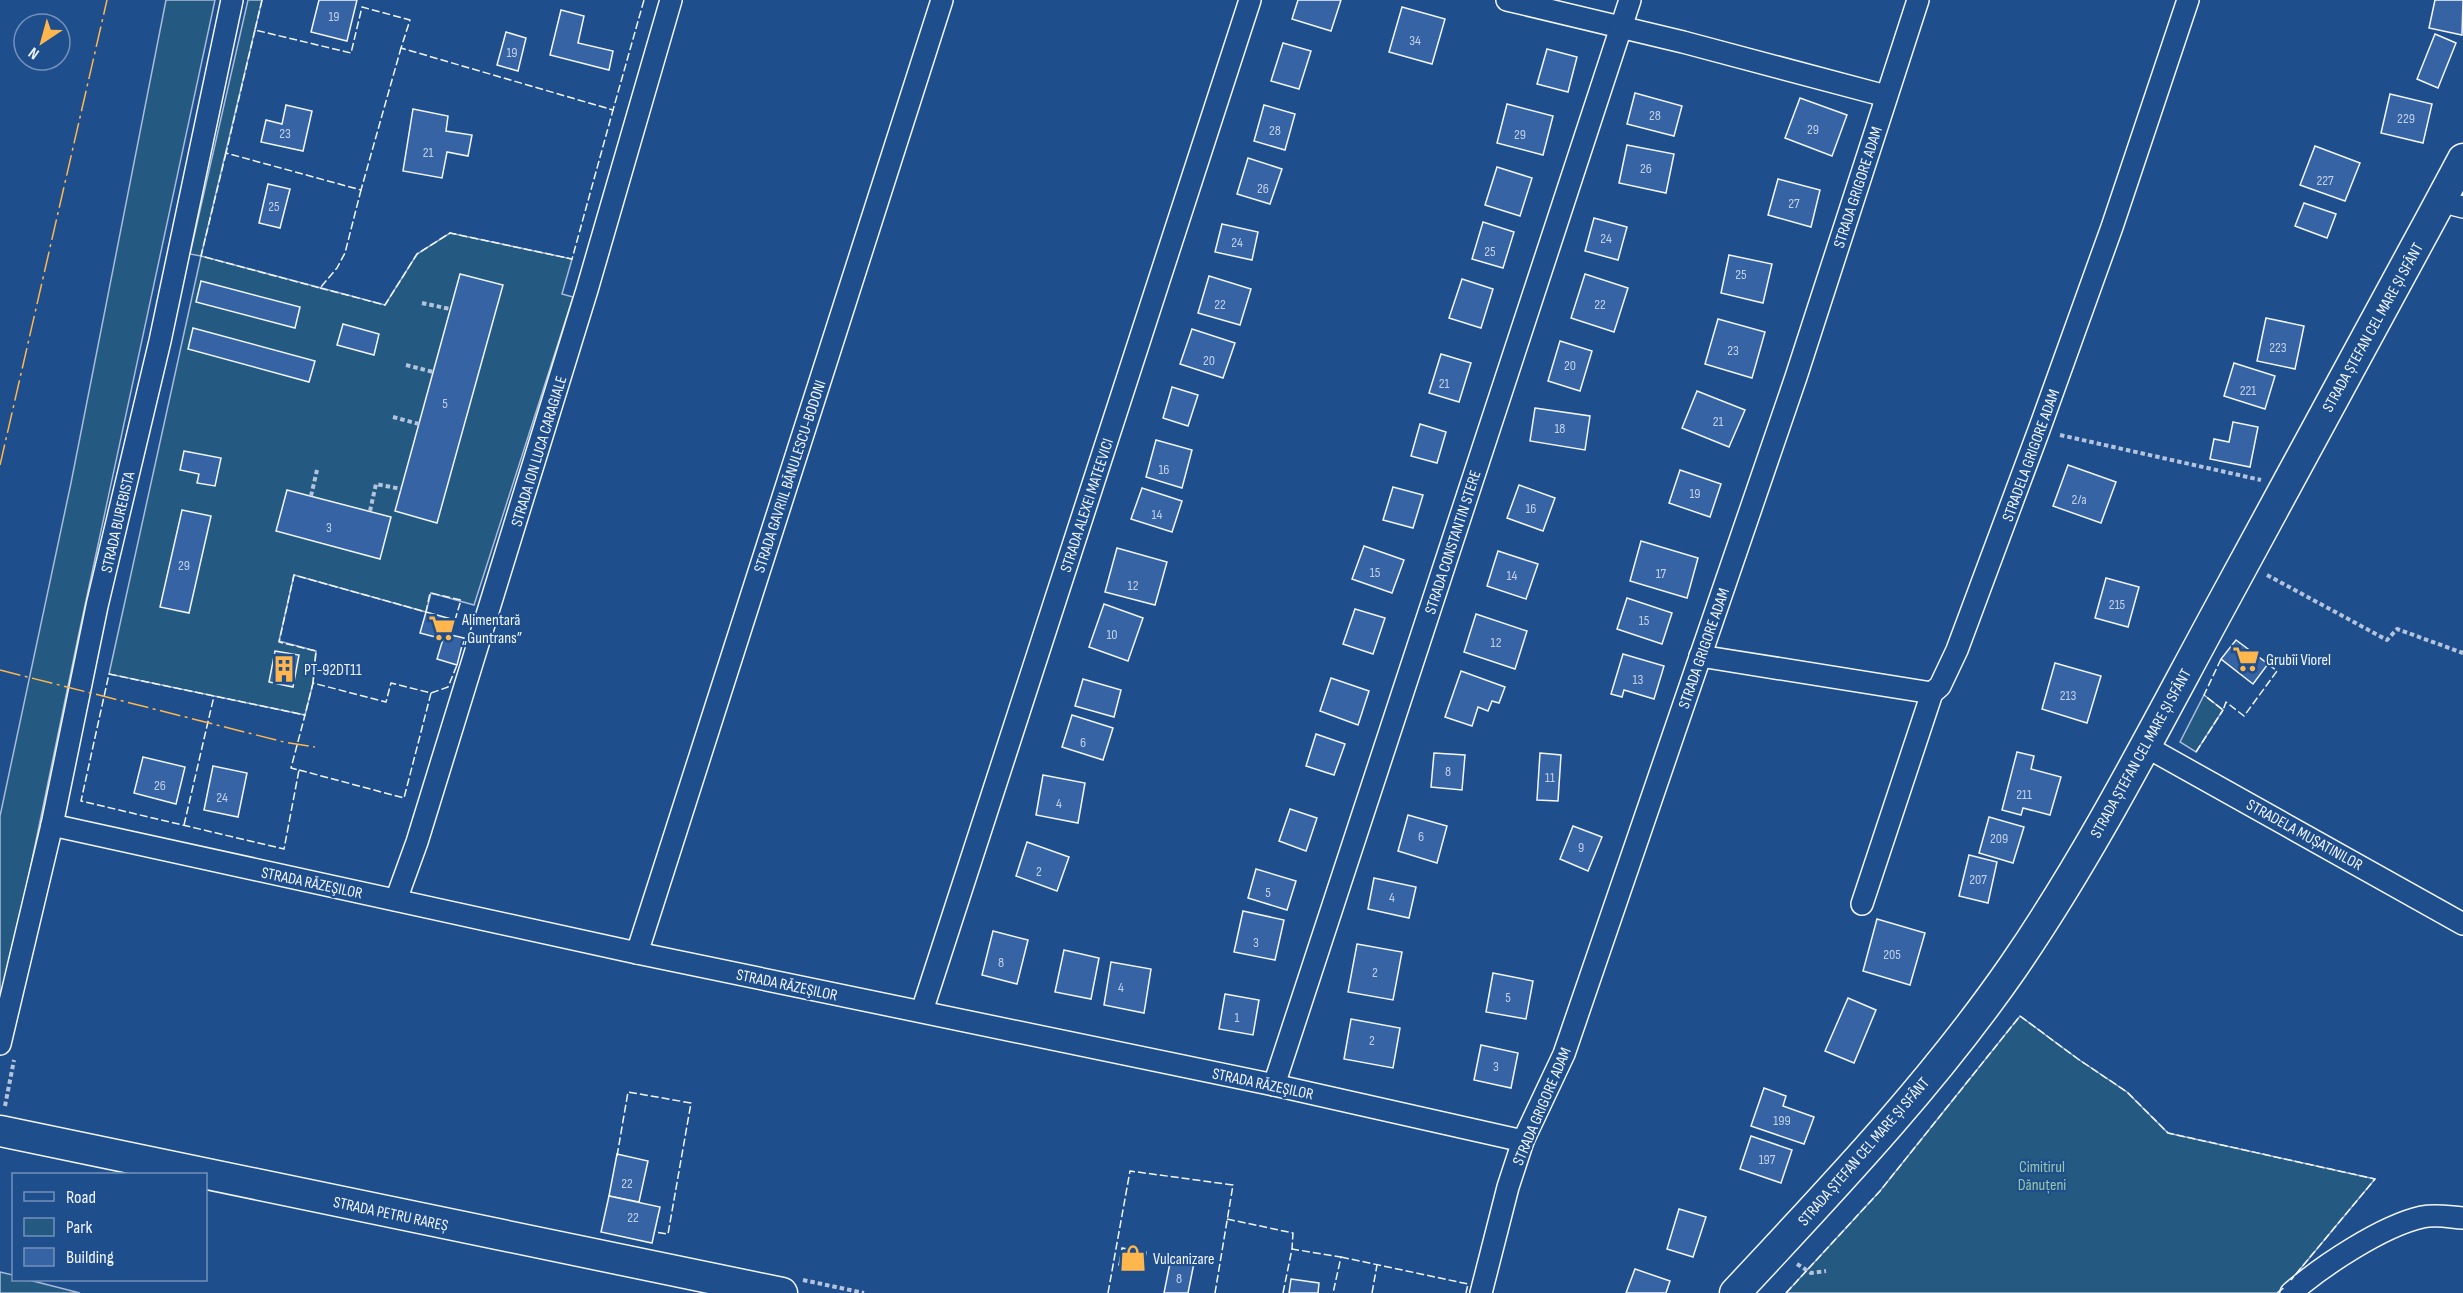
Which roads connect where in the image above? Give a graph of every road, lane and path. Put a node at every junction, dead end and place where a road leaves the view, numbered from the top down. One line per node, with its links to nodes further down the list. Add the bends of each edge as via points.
1 (232, 0): 30 (street, STRADA BUREBISTA)
2 (670, 0): 31 (street, STRADA ION LUCA CARAGIALE, via 587,290)
3 (942, 0): 34 (street, STRADA GAVRIIL BĂNULESCU-BODONI)
4 (1250, 0): 35 (street, STRADA ALEXEI MATEEVICI)
5 (1507, 0): 9 (street)
6 (1630, 0): 9 (street, STRADA CONSTANTIN STERE)
7 (1918, 0): 10 (street, STRADA GRIGORE ADAM)
8 (2188, 0): 19 (street, STRADELA GRIGORE ADAM)
9 (1622, 27): 10 (street); 37 (street, STRADA CONSTANTIN STERE)
10 (1886, 96): 27 (street, STRADA GRIGORE ADAM, via 1796,377)
11 (2463, 159): 12 (main road, STRADA ȘTEFAN CEL MARE ȘI SFÂNT)
12 (2452, 204): 21 (main road, STRADA ȘTEFAN CEL MARE ȘI SFÂNT)
13 (422, 303): 14 (path)
14 (450, 309)
15 (406, 365): 16 (path)
16 (433, 372)
17 (393, 417): 18 (path)
18 (419, 424)
19 (2039, 430): 21 (path); 28 (street, STRADELA GRIGORE ADAM, via 1957,650 1940,686)
20 (317, 470): 23 (path)
21 (2285, 485): 25 (main road, STRADA ȘTEFAN CEL MARE ȘI SFÂNT)
22 (401, 489): 24 (path, via 376,484)
23 (311, 496)
24 (370, 511)
25 (2245, 562): 26 (path, via 2387,640 2397,629); 29 (main road, STRADA ȘTEFAN CEL MARE ȘI SFÂNT)
26 (2463, 653)
27 (1700, 656): 28 (street); 39 (street, STRADA GRIGORE ADAM, via 1564,1054)
28 (1932, 693): 32 (street, STRADELA GRIGORE ADAM)
29 (2145, 746): 33 (street, STRADELA MUȘATINILOR); 46 (main road, STRADA ȘTEFAN CEL MARE ȘI SFÂNT, via 2057,900 1963,1035)
30 (52, 825): 31 (street, STRADA RĂZEŞILOR); 36 (street, STRADA BUREBISTA)
31 (396, 900): 34 (street, STRADA RĂZEŞILOR)
32 (1862, 904)
33 (2463, 924)
34 (637, 953): 35 (street, STRADA RĂZEŞILOR)
35 (922, 1011): 37 (street, STRADA RĂZEŞILOR)
36 (7, 1051): 38 (path)
37 (1274, 1085): 39 (street, STRADA RĂZEŞILOR)
38 (4, 1121): 43 (main road, STRADA PETRU RAREȘ)
39 (1523, 1141): 45 (street, STRADA GRIGORE ADAM)
40 (2463, 1218): 47 (street, via 2434,1215 2399,1225 2333,1260)
41 (1797, 1264): 42 (path, via 1811,1274)
42 (1826, 1271)
43 (789, 1286): 44 (path)
44 (864, 1293)
45 (1481, 1293)
46 (1736, 1293)
47 (2291, 1293)

